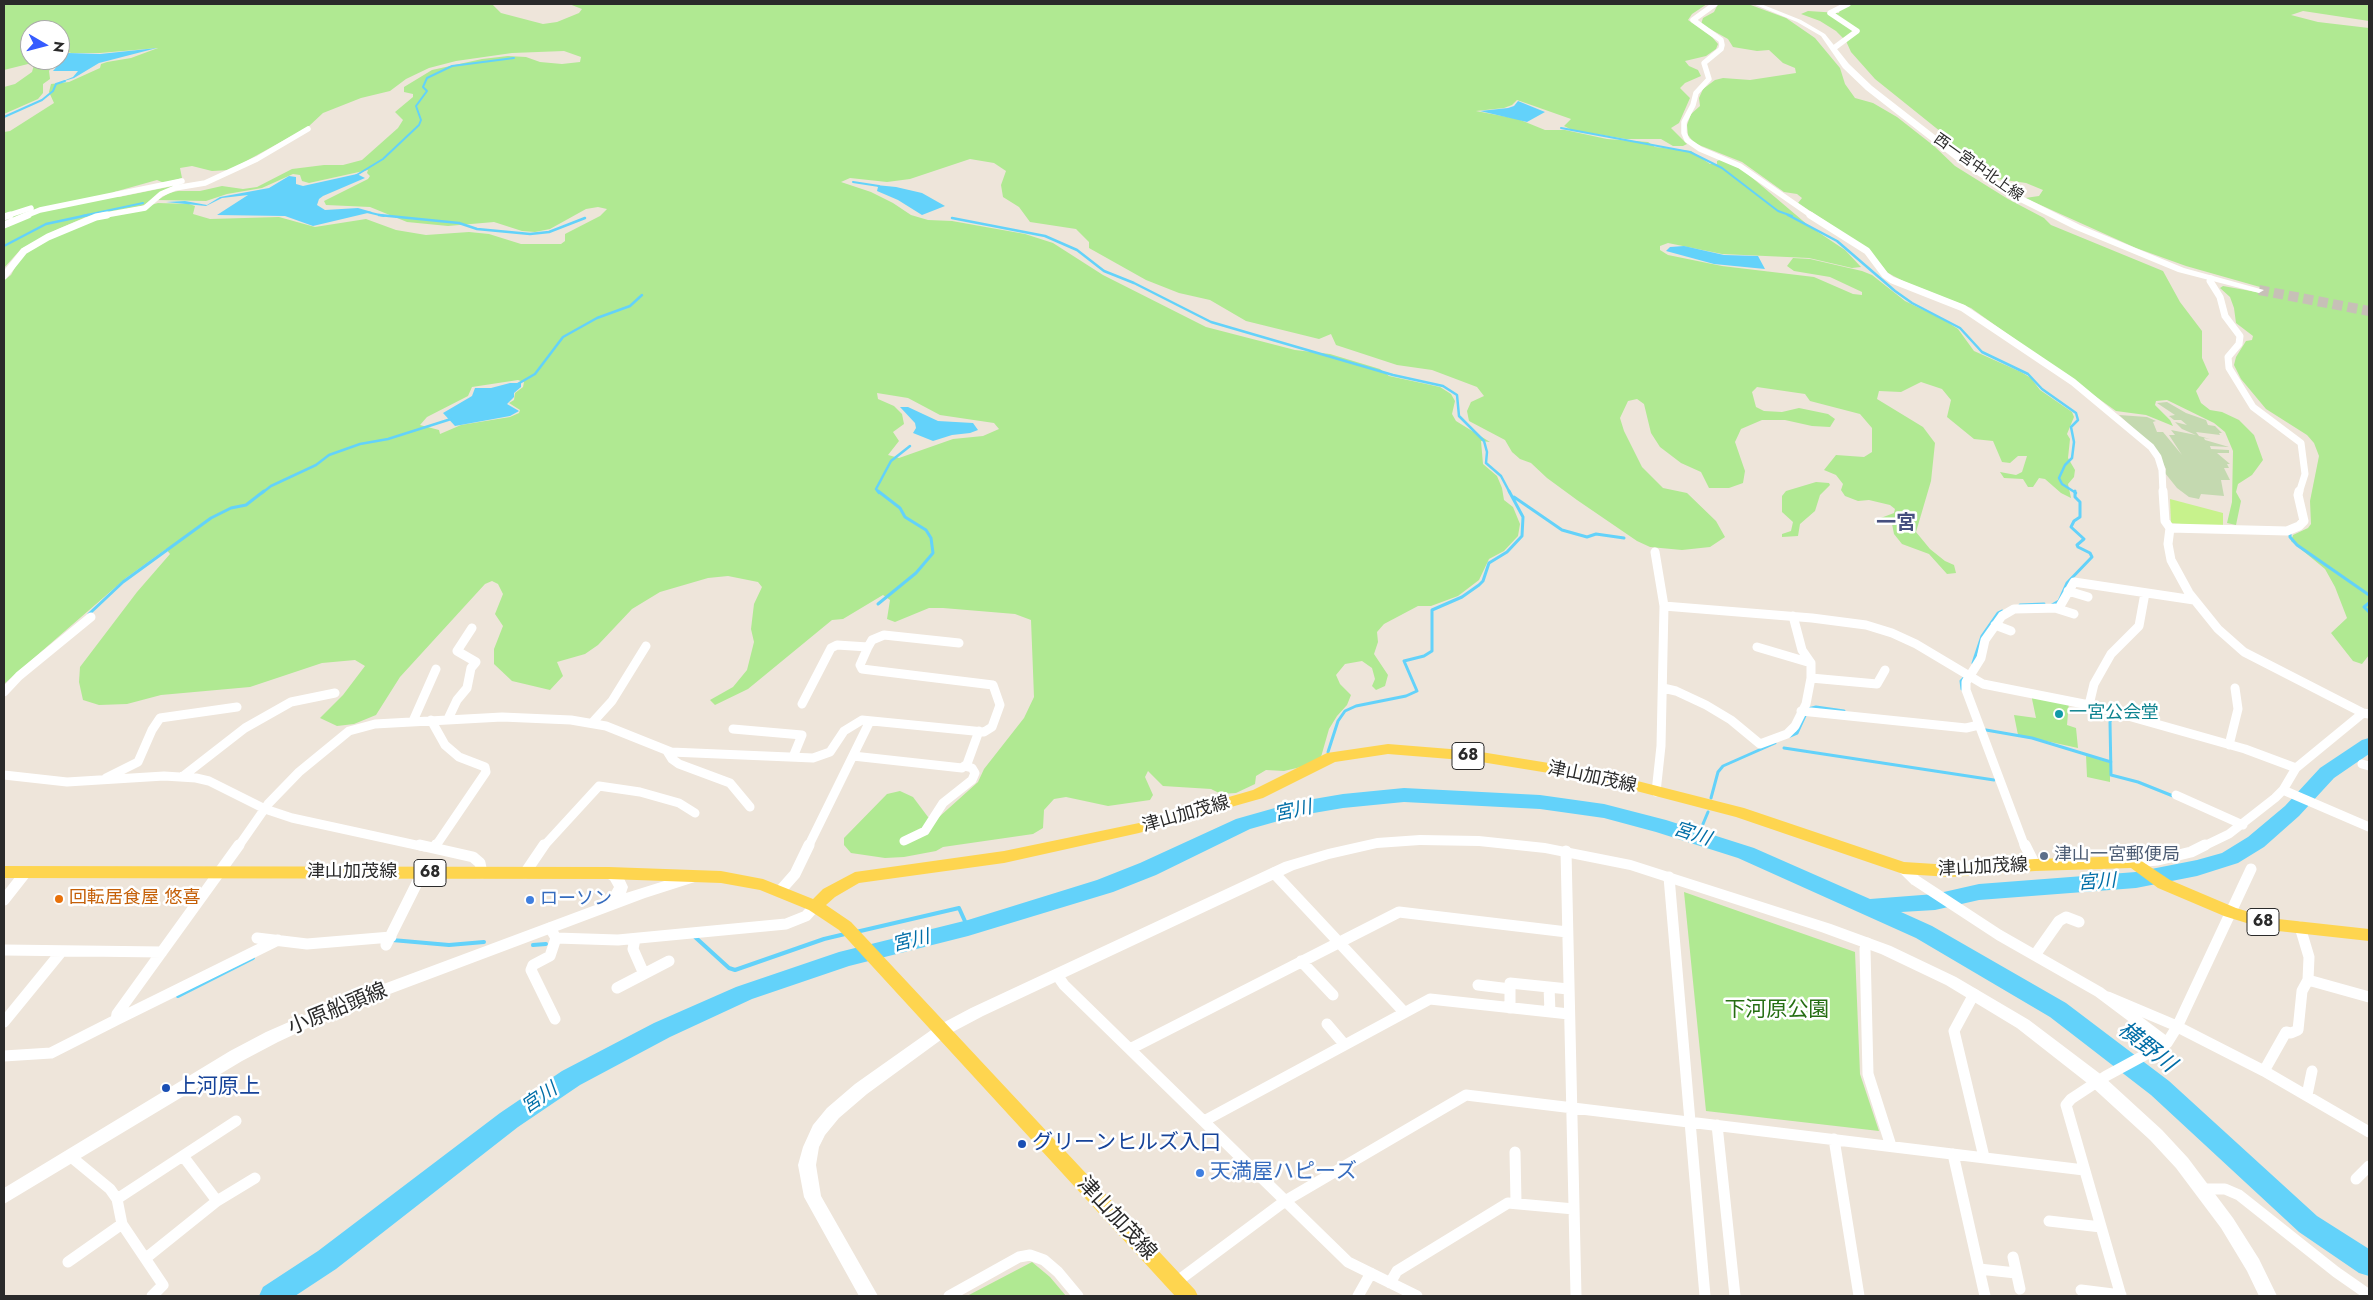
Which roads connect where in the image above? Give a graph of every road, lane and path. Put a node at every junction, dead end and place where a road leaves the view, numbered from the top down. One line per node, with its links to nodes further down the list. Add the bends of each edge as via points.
1 (1715, 4): 13 (street, via 1693,20 1721,40 1722,46 1704,63 1709,79 1696,93 1684,122 1687,140 1740,166 1856,243 1892,280 1963,308 2102,404 2158,457 2162,470 2165,521)
2 (1756, 4): 4 (main road, 西一宮中北上線, via 1813,28)
3 (1848, 4): 4 (street, via 1830,13 1857,32)
4 (1834, 48): 11 (main road, 西一宮中北上線, via 1846,66 1869,88 1994,183 2077,227 2154,260)
5 (308, 129): 6 (street, via 257,159)
6 (214, 179): 7 (street, via 169,183); 10 (street, via 167,191 145,208 96,217 48,237 24,251)
7 (120, 195): 8 (street, via 32,208); 9 (street, via 40,210)
8 (4, 217)
9 (4, 225)
10 (4, 276)
11 (2211, 279): 12 (main road, 西一宮中北上線); 13 (street, via 2225,316 2240,336 2239,344 2228,357 2229,368 2253,407 2301,443 2305,474 2298,495 2304,521 2287,531)
12 (2260, 290)
13 (2170, 528): 18 (street, via 2171,560)
14 (1656, 552): 19 (street)
15 (2068, 591): 16 (street, via 2074,582 2084,582); 17 (street); 20 (street, via 2060,608)
16 (2145, 593): 18 (street); 41 (street, via 2139,626 2111,654 2094,684)
17 (2088, 597)
18 (2194, 600): 44 (street, via 2218,629 2244,652)
19 (1664, 606): 22 (street); 36 (street)
20 (2055, 608): 21 (street); 24 (street, via 2014,609)
21 (2074, 614)
22 (1793, 616): 31 (street, via 1802,650); 34 (street, via 1880,628 1916,644)
23 (91, 617): 38 (street)
24 (1995, 624): 26 (street); 34 (street, via 1985,640 1981,658)
25 (472, 628): 45 (street, via 457,651 476,662 471,668 468,688 457,700)
26 (2011, 631)
27 (959, 643): 29 (street, via 884,635 872,640)
28 (646, 646): 49 (street, via 612,701)
29 (868, 647): 40 (street, via 837,645 831,648); 52 (street, via 860,665 862,668 993,685 1000,705 992,727 988,731)
30 (1758, 648): 31 (street)
31 (1812, 663): 35 (street)
32 (436, 670): 47 (street)
33 (1885, 670): 35 (street, via 1877,684)
34 (1967, 676): 41 (street, via 1997,687); 50 (street, via 1966,690)
35 (1811, 678): 43 (street)
36 (1663, 688): 43 (street, via 1706,705 1760,744 1787,734); 63 (street)
37 (2234, 688): 53 (street, via 2238,709)
38 (4, 692)
39 (335, 693): 60 (street, via 291,702 245,728)
40 (802, 704)
41 (2089, 705): 53 (street)
42 (237, 707): 61 (street, via 160,718 138,762)
43 (1805, 711): 50 (street, via 1966,728)
44 (2366, 714): 58 (street)
45 (448, 719): 46 (street); 49 (street, via 502,717)
46 (431, 720): 47 (street); 71 (street, via 445,745 459,757 485,767 486,772)
47 (413, 721): 66 (street, via 375,724 349,731 299,772)
48 (870, 721): 52 (street); 55 (street); 56 (street, via 862,720 844,732 834,748 820,757)
49 (592, 723): 54 (street)
50 (1980, 726): 73 (street, via 2019,835)
51 (733, 729): 56 (street, via 802,735)
52 (979, 731): 57 (street)
53 (2230, 745): 58 (street)
54 (667, 751): 56 (street); 65 (street, via 679,764 730,783)
55 (853, 756): 57 (street, via 955,768); 87 (street, via 795,874)
56 (793, 757)
57 (964, 766): 70 (street, via 972,768 975,773 972,780 944,803 925,831)
58 (2296, 768): 62 (street)
59 (4, 775): 61 (street, via 61,782)
60 (182, 777): 61 (street); 66 (street, via 208,781)
61 (104, 780)
62 (2283, 790): 68 (street); 69 (street)
63 (1656, 792): 75 (main road, 津山加茂線 / 68, via 1739,812); 90 (main road, 津山加茂線 / 68, via 1598,776 1475,756 1408,749 1360,752 1324,760 1246,798 1139,828 1004,857 855,878 829,893)
64 (2176, 795): 68 (street)
65 (750, 807)
66 (265, 809): 71 (street, via 292,818); 79 (street)
67 (695, 812): 81 (street, via 679,803 640,792 599,786 540,850)
68 (2243, 824): 74 (street, via 2191,852)
69 (2369, 827)
70 (904, 841)
71 (434, 848): 84 (street, via 473,856 480,862)
72 (1566, 851): 83 (main road, via 1479,841 1412,840 1378,843 1328,854); 86 (main road); 94 (street)
73 (2035, 865): 74 (main road, 津山加茂線 / 68); 75 (main road, 津山加茂線 / 68, via 1951,871)
74 (2139, 866): 91 (main road, 68, via 2164,884)
75 (1903, 868): 105 (street, via 1915,880)
76 (2251, 869): 91 (street)
77 (4, 872): 78 (main road, 津山加茂線 / 68)
78 (26, 872): 79 (main road, 津山加茂線 / 68); 88 (street)
79 (221, 872): 80 (main road, 津山加茂線 / 68); 104 (street)
80 (422, 873): 84 (main road, 津山加茂線 / 68); 99 (street, via 388,941 307,944)
81 (525, 873): 82 (main road, 津山加茂線 / 68); 84 (main road, 津山加茂線 / 68)
82 (609, 873): 85 (main road, 津山加茂線 / 68); 89 (main road, via 616,876 621,887)
83 (1274, 873): 100 (street); 109 (main road)
84 (482, 874)
85 (698, 876): 87 (main road, 津山加茂線 / 68, via 746,880); 89 (main road, 小原船頭線)
86 (1669, 876): 101 (main road); 140 (street)
87 (780, 892): 90 (main road, 津山加茂線 / 68)
88 (4, 900)
89 (610, 906): 95 (main road, 小原船頭線)
90 (815, 906): 98 (street, via 806,916 786,924); 129 (main road, 津山加茂線 / 68, via 845,926)
91 (2230, 912): 93 (main road, 68, via 2269,924); 128 (street)
92 (2079, 922): 105 (street, via 2066,917 2060,921)
93 (2300, 927): 96 (main road, 68); 110 (street, via 2308,946)
94 (1567, 932): 100 (street, via 1399,912); 115 (street)
95 (553, 933): 98 (street); 124 (street, via 550,956 531,970); 148 (main road, 小原船頭線, via 336,1008 272,1037)
96 (2369, 935)
97 (258, 938): 99 (street)
98 (635, 939): 108 (street, via 635,956)
99 (278, 940): 125 (street)
100 (1338, 942): 107 (street); 121 (street)
101 (1867, 943): 117 (main road); 145 (street, via 1868,1074)
102 (4, 950): 103 (street)
103 (62, 952): 104 (street); 126 (street)
104 (162, 952): 125 (street, via 117,1014)
105 (2035, 955): 116 (street)
106 (669, 961): 108 (street)
107 (1301, 961): 118 (street); 132 (street)
108 (644, 974): 113 (street)
109 (1057, 975): 129 (main road); 132 (street)
110 (2308, 980): 119 (street); 135 (street, via 2302,991 2298,1030 2286,1032)
111 (1478, 985): 114 (street)
112 (1549, 987): 114 (street, via 1510,983); 115 (street); 122 (street)
113 (617, 988)
114 (1510, 989): 120 (street)
115 (1568, 989): 123 (street)
116 (2099, 992): 128 (street); 131 (street)
117 (1974, 994): 136 (main road); 150 (street, via 1954,1032)
118 (1333, 995)
119 (2369, 997)
120 (1510, 1008): 121 (street, via 1430,999); 122 (street)
121 (1404, 1012): 130 (street)
122 (1550, 1012): 123 (street)
123 (1569, 1014): 138 (street)
124 (555, 1019)
125 (116, 1020): 133 (street, via 51,1052)
126 (4, 1022)
127 (1327, 1024): 130 (street)
128 (2177, 1027): 131 (street); 135 (street)
129 (942, 1030): 173 (main road, 津山加茂線 / 68); 177 (main road, via 833,1113 819,1130 811,1147 807,1165 813,1197)
130 (1344, 1044): 139 (street)
131 (2163, 1045): 136 (street)
132 (1130, 1049): 139 (street)
133 (4, 1056)
134 (2312, 1070): 137 (street)
135 (2264, 1071): 137 (street)
136 (2102, 1078): 152 (street, via 2066,1104); 155 (main road)
137 (2307, 1095): 143 (street)
138 (1571, 1107): 140 (street); 159 (street, via 1466,1095); 161 (street)
139 (1204, 1121): 159 (street)
140 (1690, 1121): 142 (street); 183 (street)
141 (236, 1122): 149 (street)
142 (1717, 1125): 144 (street); 184 (street)
143 (2367, 1130)
144 (1834, 1140): 145 (street); 185 (street)
145 (1891, 1146): 147 (street)
146 (1516, 1152): 160 (street)
147 (1953, 1154): 150 (street); 168 (street)
148 (70, 1156): 156 (main road, 小原船頭線); 157 (street, via 110,1189)
149 (183, 1156): 157 (street); 158 (street)
150 (1984, 1158): 152 (street)
151 (2369, 1166): 154 (street)
152 (2084, 1170): 164 (street)
153 (255, 1178): 158 (street)
154 (2356, 1179)
155 (2203, 1189): 175 (street, via 2225,1189 2240,1195); 188 (main road, via 2228,1223)
156 (4, 1197)
157 (117, 1199): 163 (street)
158 (217, 1201): 166 (street)
159 (1285, 1201): 170 (street, via 1348,1262); 173 (street)
160 (1516, 1202): 161 (street); 171 (street, via 1508,1202 1397,1271)
161 (1574, 1209): 182 (street)
162 (2049, 1221): 164 (street)
163 (122, 1224): 166 (street); 167 (street)
164 (2101, 1227): 187 (street)
165 (2013, 1257): 169 (street)
166 (146, 1258): 176 (street, via 163,1285)
167 (68, 1262)
168 (1979, 1269): 169 (street); 186 (street)
169 (2016, 1273): 172 (street)
170 (1371, 1274): 171 (street); 180 (street)
171 (1390, 1283): 181 (street)
172 (2020, 1289)
173 (1182, 1290)
174 (2082, 1290): 187 (street)
175 (2369, 1295)
176 (152, 1296)
177 (869, 1296)
178 (949, 1296): 179 (street, via 1019,1257 1030,1255 1044,1260)
179 (1078, 1296)
180 (1358, 1296)
181 (1417, 1296)
182 (1576, 1296)
183 (1705, 1296)
184 (1735, 1296)
185 (1859, 1296)
186 (1985, 1296)
187 (2121, 1296)
188 (2268, 1296)

